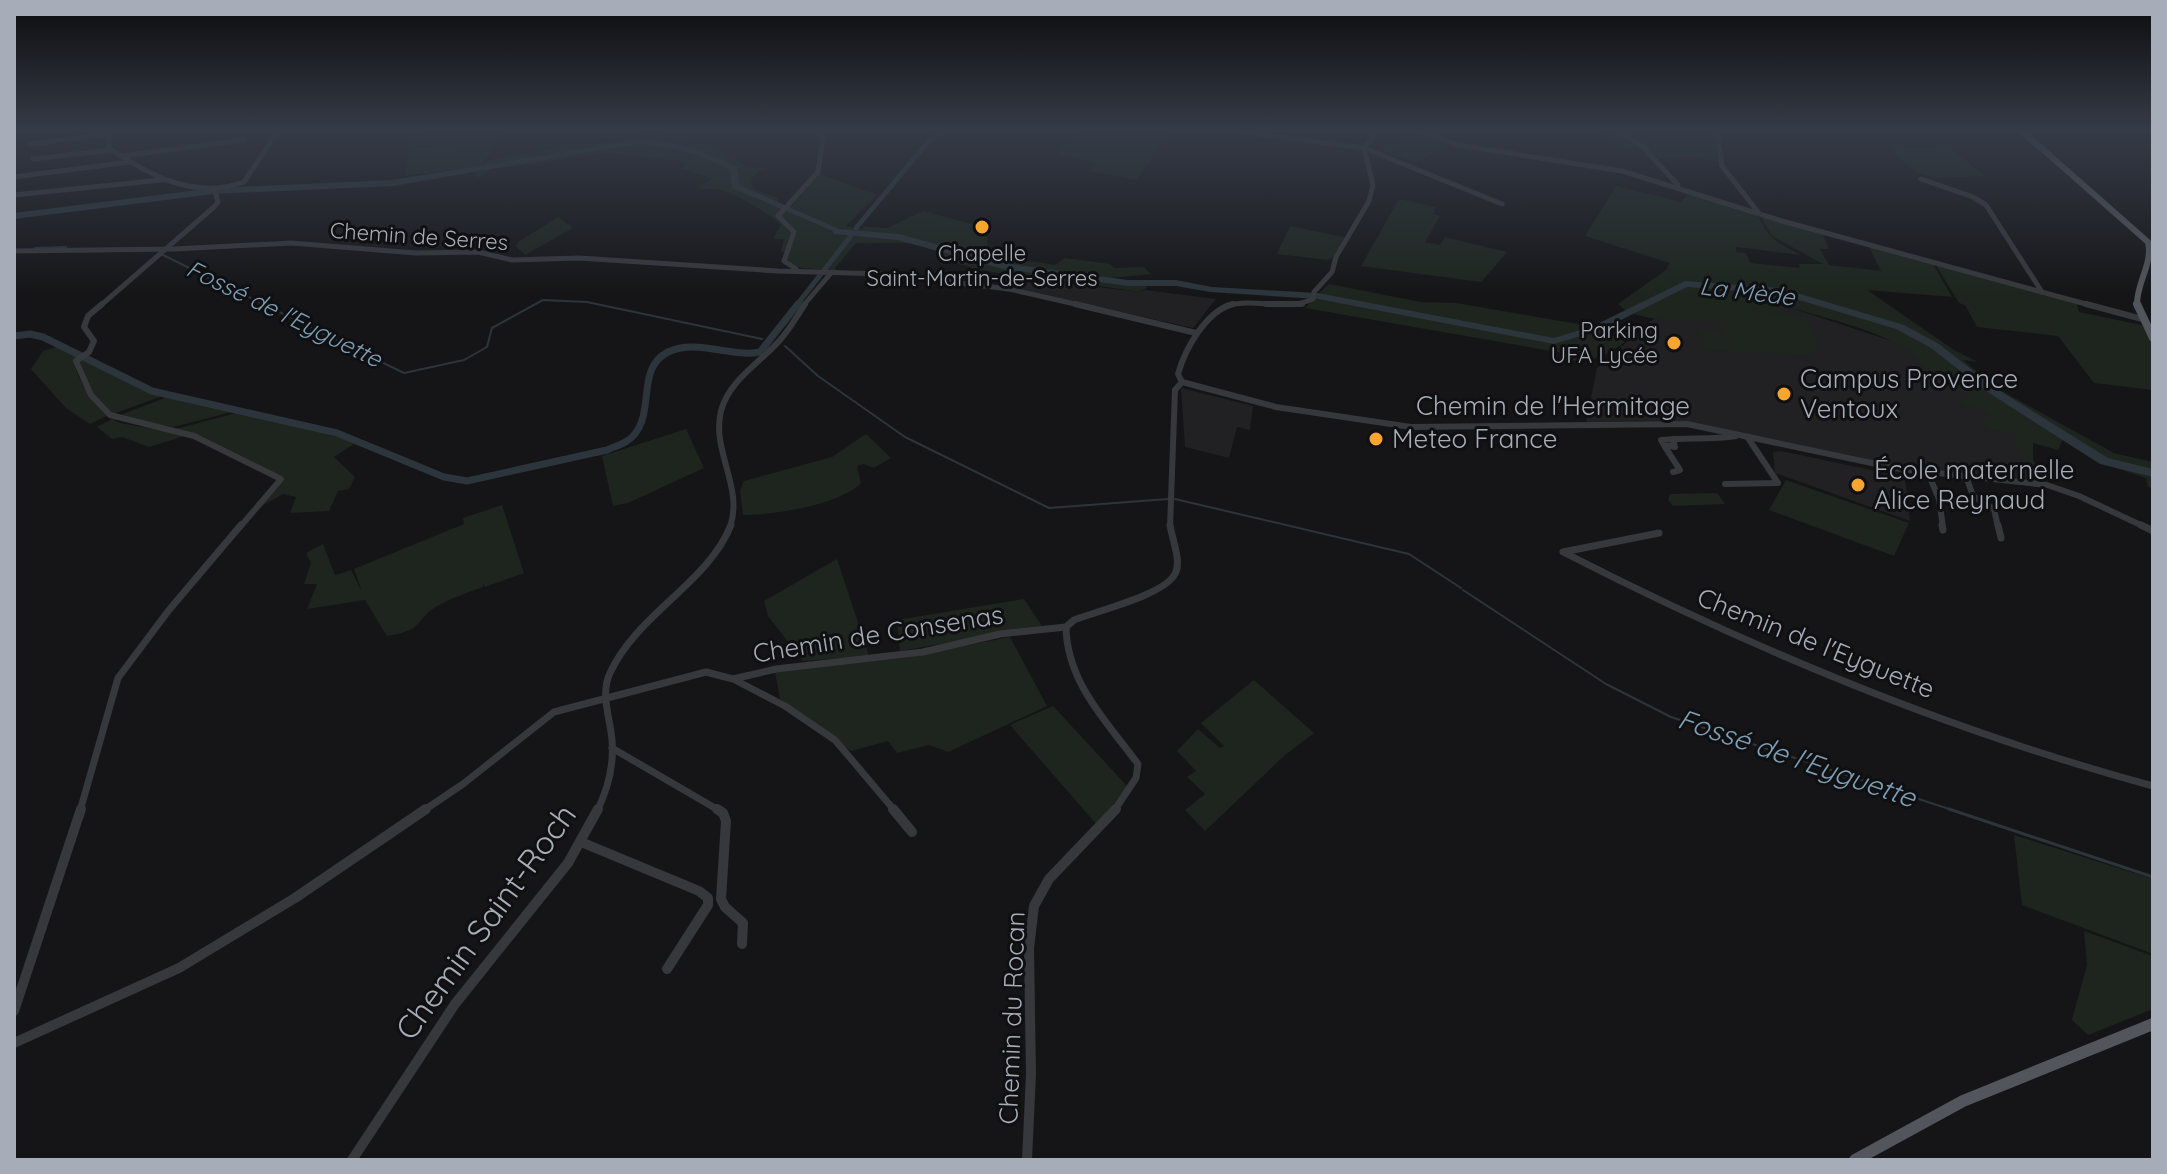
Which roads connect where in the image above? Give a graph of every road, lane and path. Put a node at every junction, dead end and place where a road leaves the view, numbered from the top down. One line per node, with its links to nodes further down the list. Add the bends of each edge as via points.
1 (92, 186): 13 (street)
2 (98, 186): 15 (street)
3 (179, 186): 14 (street)
4 (230, 186): 14 (street)
5 (806, 186): 21 (street, via 778,220 794,232 784,263)
6 (1373, 186): 25 (street, via 1332,272 1314,295 1297,305 1228,305)
7 (1457, 186): 16 (street)
8 (1674, 186): 12 (street)
9 (1737, 186): 17 (street)
10 (1941, 186): 23 (street, via 1986,205)
11 (2085, 186): 20 (main road, via 2148,242)
12 (1679, 187): 17 (street)
13 (49, 190)
14 (215, 190): 18 (street, via 217,205)
15 (14, 195)
16 (1502, 204)
17 (1759, 214): 23 (street)
18 (165, 250): 19 (street, Chemin de Serres); 21 (street, Chemin de Serres, via 291,243 478,252 512,260 579,258); 49 (street, via 88,316 84,327 94,341 76,361 91,395 110,415 194,436 281,479 118,678)
19 (14, 251)
20 (2152, 256): 24 (main road, via 2137,295)
21 (802, 271): 22 (street, Chemin de Serres)
22 (826, 272): 25 (street, via 1009,289); 42 (street, via 780,340 745,374 722,408 718,423 735,500 730,530 608,675)
23 (2042, 292): 24 (street)
24 (2142, 319): 26 (main road)
25 (1196, 333): 27 (street, via 1180,366)
26 (2153, 338)
27 (1182, 382): 28 (street, Chemin de l'Hermitage, via 1276,407 1411,427 1673,422); 40 (street, via 1175,390 1169,522 1176,573 1164,587)
28 (1738, 435): 29 (street, Chemin de l'Hermitage); 32 (street, via 1661,440 1680,470)
29 (1748, 438): 30 (street, Chemin de l'Hermitage); 31 (street)
30 (1768, 442): 31 (street); 33 (street, Chemin de l'Hermitage)
31 (1752, 446): 35 (street, via 1778,484)
32 (1673, 472)
33 (1928, 473): 34 (street, Chemin de l'Hermitage); 36 (street, via 1939,499)
34 (1966, 476): 37 (street, Chemin de l'Hermitage, via 2062,489); 39 (street, via 1973,496 1995,512)
35 (1725, 484)
36 (1943, 530)
37 (2153, 531)
38 (1659, 533): 44 (street, Chemin de l'Eyguette, via 1563,552 1799,663 2061,761)
39 (2001, 538)
40 (1066, 627): 41 (street, Chemin de Consenas); 53 (street, Chemin du Rocan, via 1065,643 1082,685 1139,772 1111,815 1038,894 1031,919)
41 (733, 679): 42 (street, Chemin de Consenas, via 706,672); 45 (street, via 835,740)
42 (606, 698): 43 (street, Chemin Saint-Roch); 51 (street, Chemin de Consenas, via 545,717 463,784 366,851 179,968)
43 (612, 748): 46 (street, Chemin Saint-Roch, via 606,792); 47 (street, via 723,813 721,899 743,923)
44 (2153, 786)
45 (912, 832)
46 (581, 842): 48 (street, via 708,898); 52 (street, Chemin Saint-Roch, via 522,926 456,1003 384,1119)
47 (742, 944)
48 (667, 969)
49 (14, 1011)
50 (2153, 1024): 54 (main road, via 1941,1110)
51 (14, 1043)
52 (352, 1160)
53 (1027, 1160)
54 (1855, 1160)

